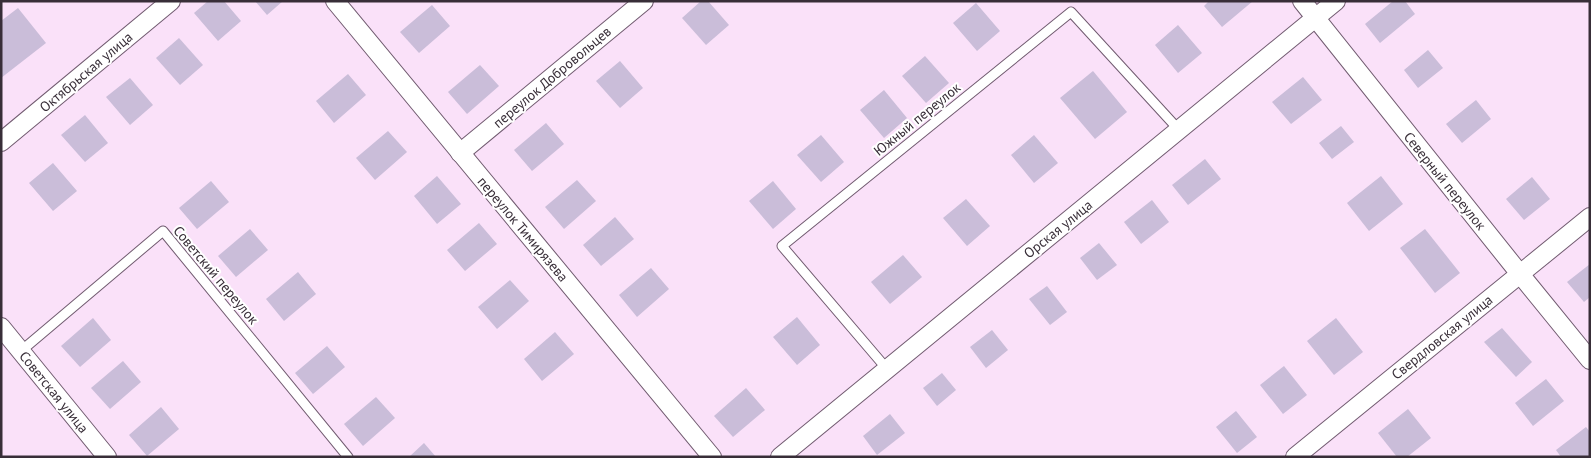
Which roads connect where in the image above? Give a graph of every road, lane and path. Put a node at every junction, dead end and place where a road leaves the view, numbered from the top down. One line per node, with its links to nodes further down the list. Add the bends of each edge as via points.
1 (171, 1): 8 (street, Октябрьская улица)
2 (335, 1): 9 (street, переулок Тимирязева)
3 (644, 1): 9 (street, переулок Добровольцев)
4 (1302, 1): 6 (street, Северный переулок)
5 (1336, 1): 6 (street, Орская улица)
6 (1316, 18): 7 (street, Орская улица); 11 (street, Северный переулок)
7 (1179, 130): 15 (street, Орская улица); 15 (lane, Южный переулок, via 1071,12 782,246)
8 (1, 142)
9 (460, 154): 18 (street, переулок Тимирязева)
10 (1590, 217): 11 (street, Свердловская улица)
11 (1520, 274): 14 (street, Северный переулок); 20 (street, Свердловская улица)
12 (1, 327): 13 (street, Советская улица)
13 (21, 351): 16 (street, Советская улица); 17 (lane, Советский переулок, via 163,231)
14 (1590, 360)
15 (887, 369): 19 (street, Орская улица)
16 (107, 457)
17 (348, 457)
18 (712, 457)
19 (780, 457)
20 (1295, 457)

